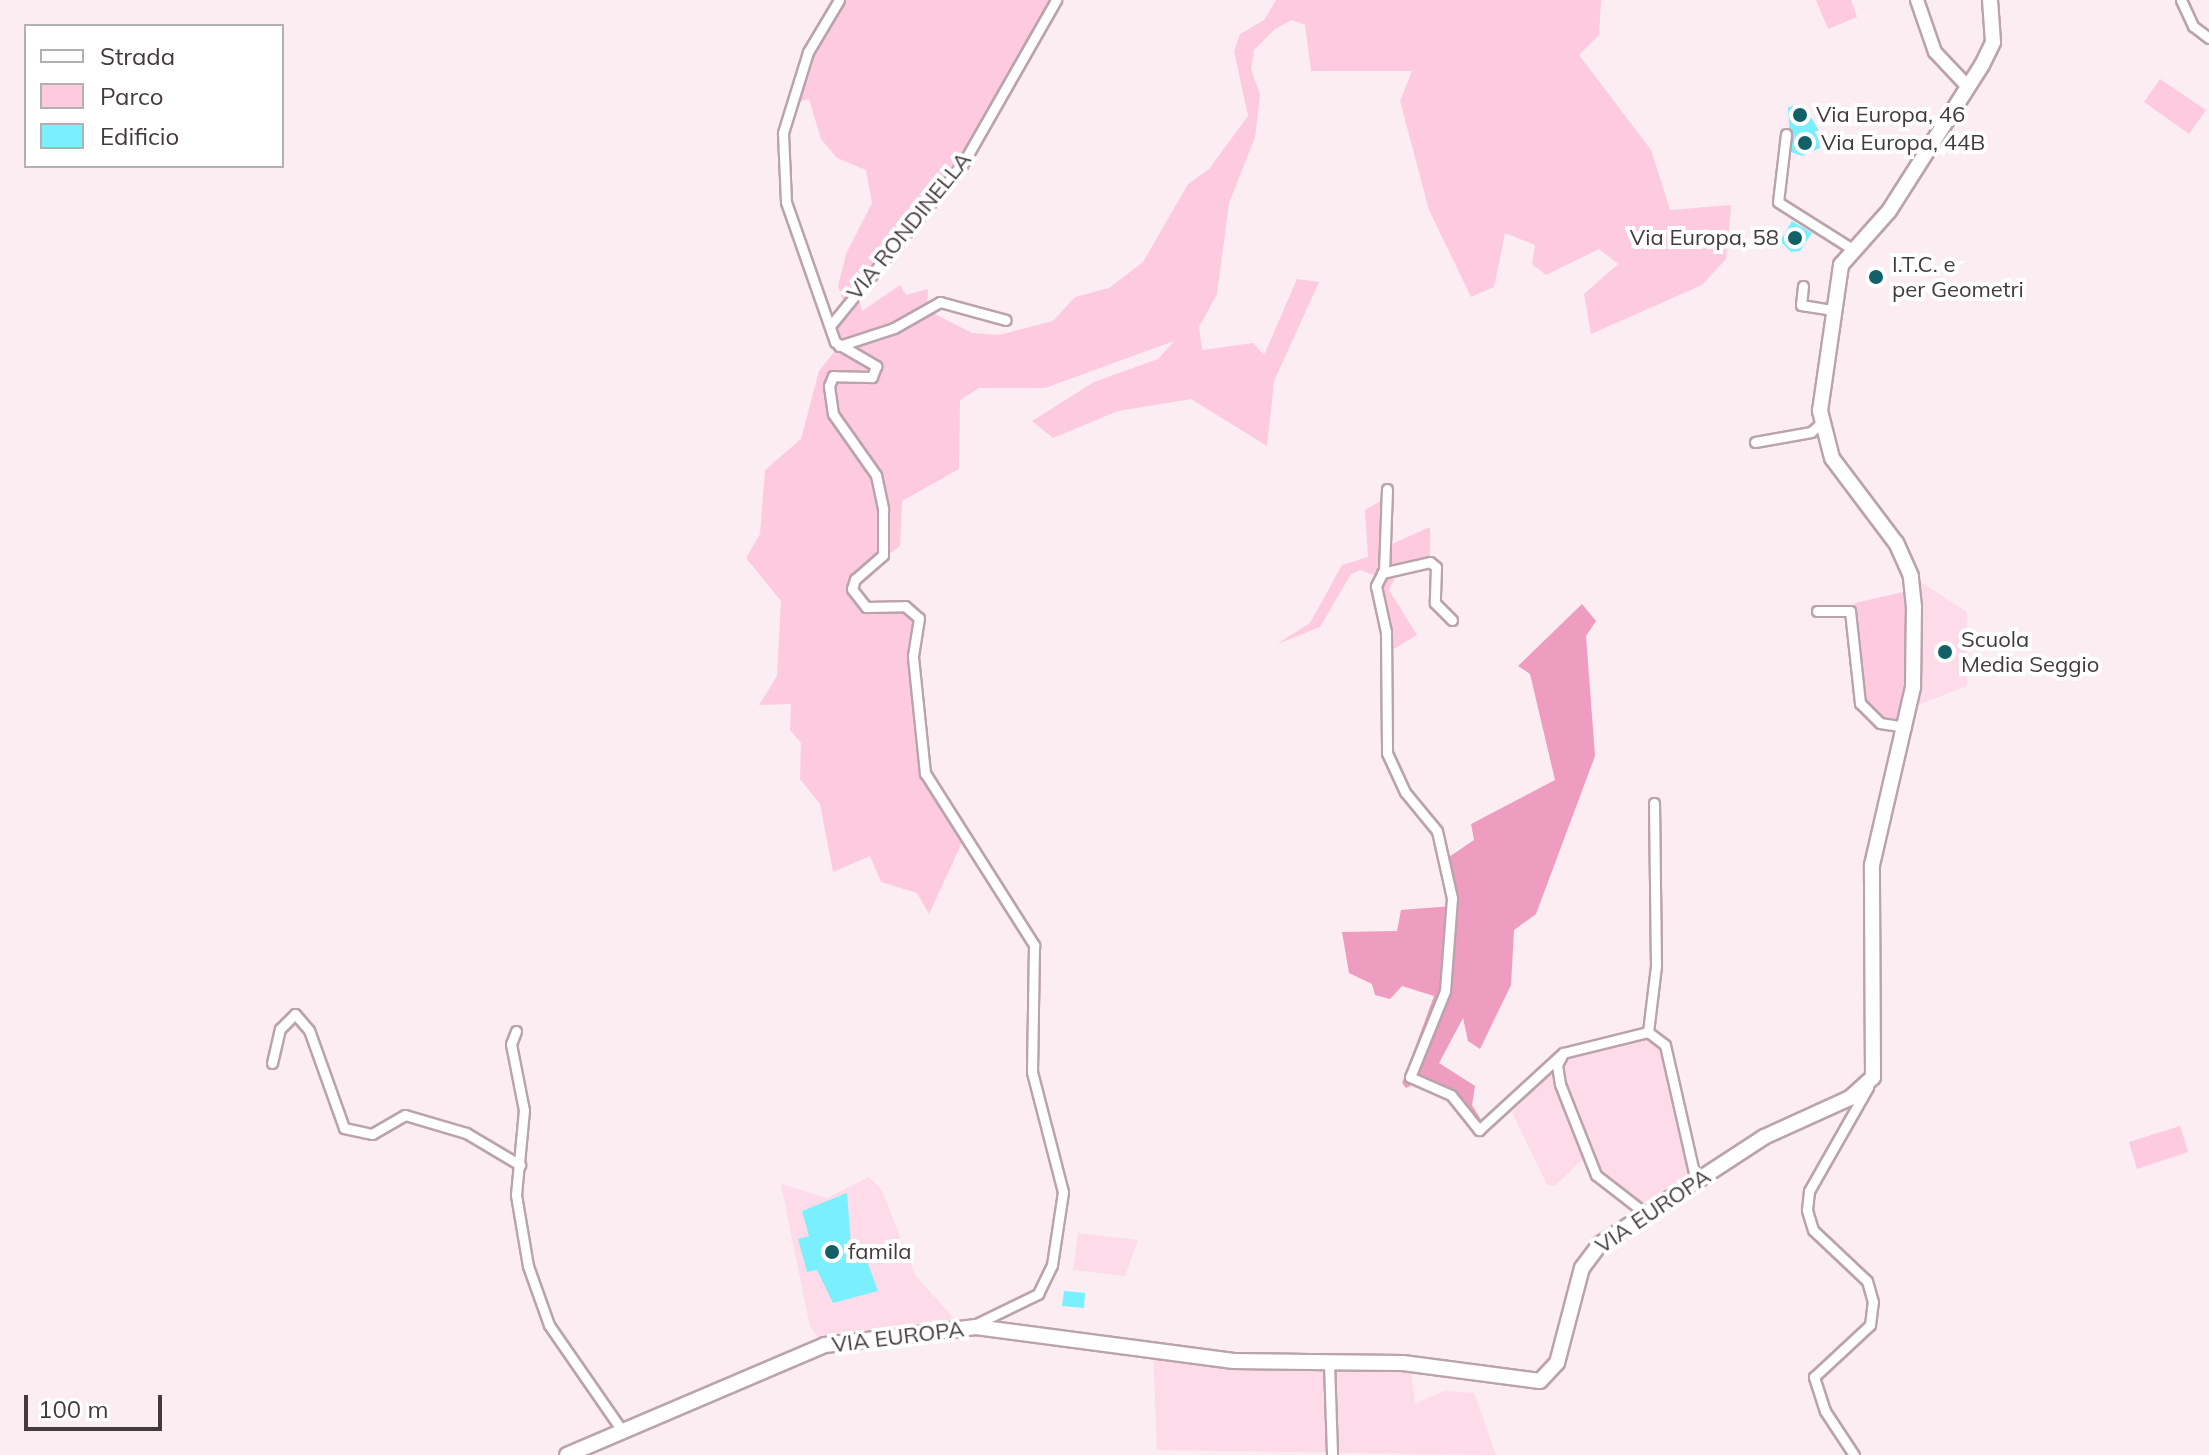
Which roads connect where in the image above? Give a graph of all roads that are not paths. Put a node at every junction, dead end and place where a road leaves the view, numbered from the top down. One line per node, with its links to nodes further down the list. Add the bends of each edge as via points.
1 (839, 0): 13 (street, VIA RONDINELLA, via 808,52 783,124 786,202)
2 (1056, 0): 13 (street, VIA RONDINELLA, via 962,165)
3 (1917, 0): 7 (street, via 1935,52)
4 (1990, 0): 7 (main road, via 1993,42)
5 (2181, 0): 6 (street, via 2193,26)
6 (2209, 38)
7 (1968, 87): 9 (main road, via 1889,211)
8 (1786, 134): 9 (street, via 1778,202)
9 (1854, 250): 11 (main road, via 1841,265)
10 (1803, 286): 11 (street, via 1801,305)
11 (1832, 310): 15 (main road)
12 (1006, 320): 14 (street, via 940,302 894,328)
13 (830, 326): 14 (street, VIA RONDINELLA)
14 (839, 346): 31 (street, via 876,366 872,377 833,376 829,386 833,414 876,475 883,509 883,555 855,579 854,598 866,607 905,606 919,618 913,657 925,773 1034,945 1030,1058 1059,1175 1062,1215 1052,1265 1038,1294 1019,1309 981,1317)
15 (1821, 423): 16 (street, via 1811,432); 21 (main road, via 1832,458 1896,543 1911,576 1915,649)
16 (1755, 442)
17 (1387, 489): 18 (street)
18 (1382, 573): 20 (street, via 1430,562 1436,567 1435,603); 25 (street, via 1376,586 1386,632 1387,753 1405,792 1437,831 1452,898 1445,991 1410,1077 1451,1095 1479,1130)
19 (1817, 611): 21 (street, via 1850,611 1860,703 1880,723)
20 (1452, 620)
21 (1906, 727): 27 (main road, via 1872,865)
22 (1654, 803): 24 (street, via 1656,966)
23 (516, 1031): 28 (street, via 511,1044 524,1110)
24 (1648, 1032): 25 (street); 29 (street, via 1669,1055)
25 (1563, 1053): 30 (street, via 1557,1065 1560,1084 1596,1175)
26 (272, 1063): 28 (street, via 280,1029 295,1014 309,1030 344,1128 372,1134 405,1115 466,1133)
27 (1873, 1077): 29 (main road, VIA EUROPA, via 1850,1098 1764,1137); 36 (street, via 1809,1191 1807,1210 1813,1230 1867,1281 1873,1302 1870,1325 1814,1377 1825,1411)
28 (520, 1165): 33 (street, via 516,1195 537,1297 568,1356)
29 (1696, 1182): 30 (main road, VIA EUROPA)
30 (1645, 1213): 32 (main road, VIA EUROPA, via 1590,1254 1562,1351 1540,1381 1403,1363)
31 (968, 1328): 32 (main road, VIA EUROPA, via 1234,1361); 33 (main road, VIA EUROPA, via 825,1345)
32 (1329, 1363): 35 (street)
33 (621, 1429): 34 (main road, VIA EUROPA)
34 (567, 1455)
35 (1332, 1455)
36 (1854, 1455)

